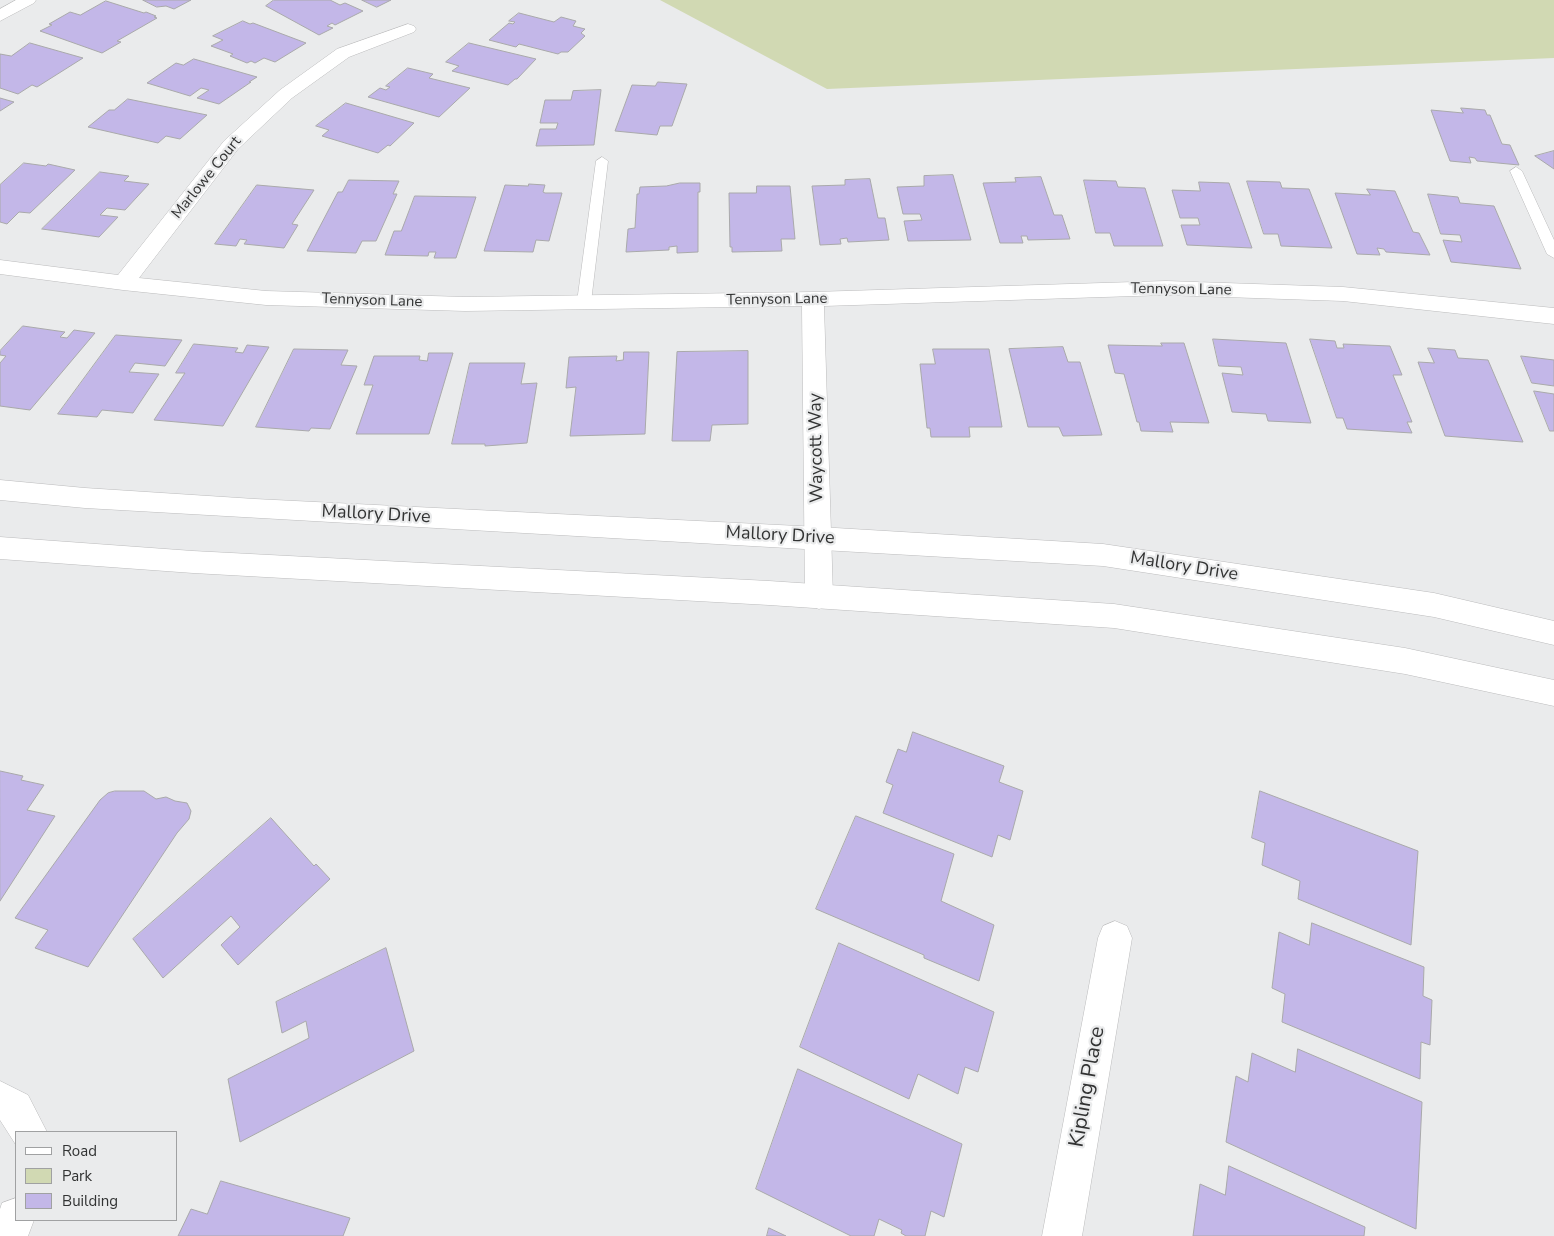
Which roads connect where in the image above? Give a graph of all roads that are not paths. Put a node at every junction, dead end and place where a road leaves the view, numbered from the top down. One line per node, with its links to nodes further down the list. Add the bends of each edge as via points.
1 (28, 0): 2 (street)
2 (0, 16)
3 (408, 29): 8 (street, Marlowe Court, via 343,53 286,94 232,145)
4 (602, 161): 10 (lane)
5 (1516, 171): 6 (lane)
6 (1554, 254)
7 (0, 267): 8 (street, Tennyson Lane)
8 (123, 283): 10 (street, Tennyson Lane, via 266,298 465,304)
9 (813, 299): 10 (street, Tennyson Lane); 11 (street, Tennyson Lane, via 1166,288 1344,294); 13 (street, Waycott Way)
10 (584, 302)
11 (1554, 316)
12 (0, 490): 13 (street, Mallory Drive, via 255,509)
13 (819, 538): 15 (street, Waycott Way); 16 (street, Mallory Drive, via 1103,555 1434,605)
14 (0, 548): 15 (street)
15 (819, 597): 17 (street, via 1114,616 1406,661)
16 (1554, 633)
17 (1554, 693)
18 (1115, 938): 23 (street, Kipling Place)
19 (0, 1099): 20 (street, via 15,1108)
20 (28, 1131)
21 (15, 1218): 22 (street)
22 (8, 1236)
23 (1062, 1236)

